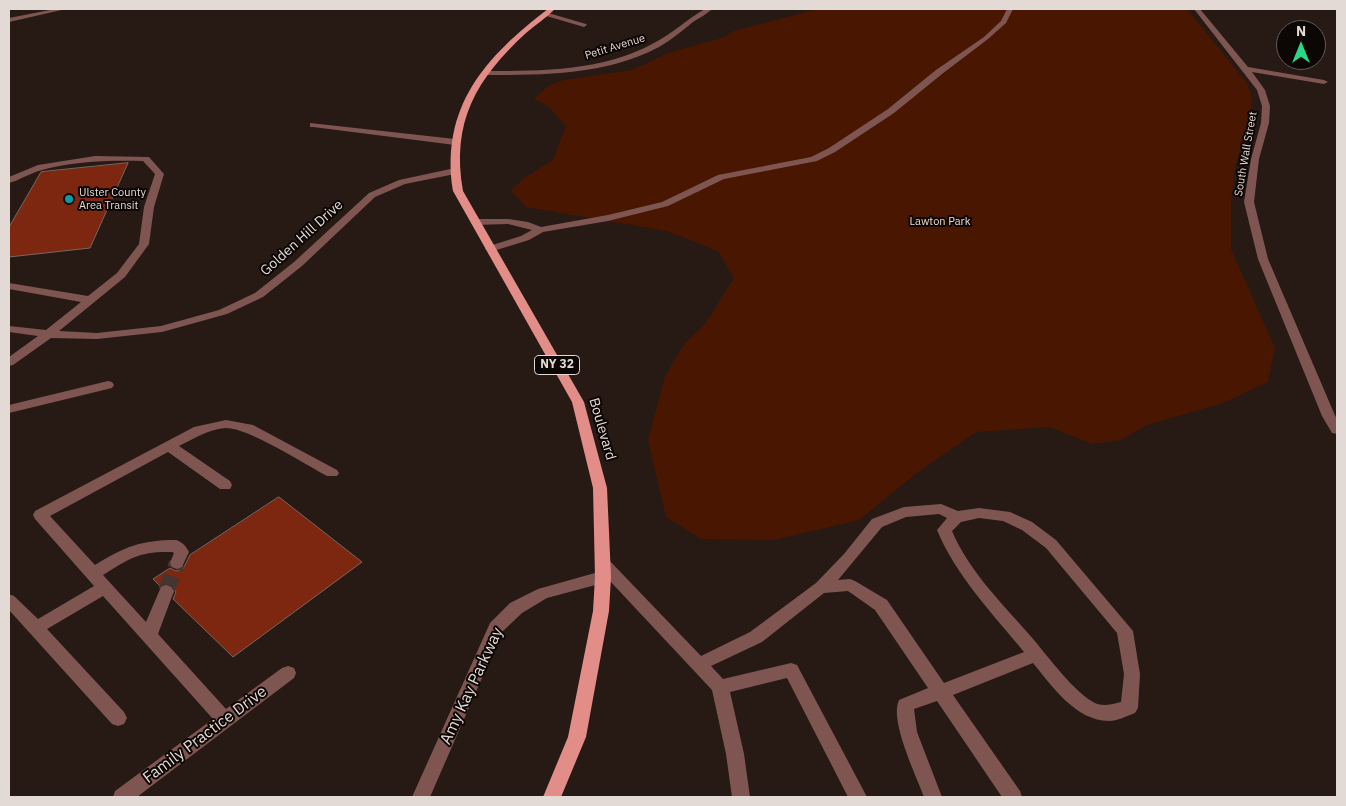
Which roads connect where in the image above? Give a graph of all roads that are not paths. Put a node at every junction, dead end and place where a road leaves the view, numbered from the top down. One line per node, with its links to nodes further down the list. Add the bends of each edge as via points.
1 (63, 9): 6 (street)
2 (709, 9): 9 (street, Petit Avenue, via 666,40 631,56 594,67)
3 (1010, 9): 16 (street, via 1004,22 986,38 891,111 814,159 722,177 665,204)
4 (1197, 9): 8 (street, South Wall Street)
5 (548, 11): 7 (street); 9 (main road, Boulevard / NY 32, via 518,36)
6 (9, 20)
7 (584, 26)
8 (1246, 69): 10 (street); 25 (street, South Wall Street, via 1262,90 1266,106 1249,202 1263,259 1328,416)
9 (486, 73): 12 (main road, Boulevard / NY 32, via 473,91 459,122)
10 (1324, 82)
11 (313, 125): 12 (street)
12 (455, 142): 13 (main road, Boulevard / NY 32)
13 (454, 171): 15 (main road, Boulevard / NY 32, via 458,191); 21 (street, Golden Hill Drive, via 402,182 372,195 298,264 259,295 222,312 162,329 134,333 97,336)
14 (9, 180): 19 (street, via 28,170 50,165 127,158 146,159 160,174 149,207 144,244 121,275)
15 (475, 222): 16 (street, via 504,220 528,224); 17 (main road, Boulevard / NY 32)
16 (540, 230): 17 (street, via 526,238)
17 (490, 249): 31 (main road, Boulevard / NY 32, via 578,402 600,488)
18 (9, 286): 19 (street)
19 (90, 300): 21 (street)
20 (9, 329): 21 (street, Golden Hill Drive)
21 (48, 334): 22 (street)
22 (9, 362)
23 (108, 385): 24 (street)
24 (9, 408)
25 (1337, 430)
26 (170, 446): 27 (street, via 199,430 226,424 248,428); 28 (street); 32 (street, via 40,515)
27 (332, 473)
28 (225, 485)
29 (957, 517): 34 (street, via 941,509 904,512 884,520); 39 (street, via 944,530 952,549); 39 (street, via 979,513 1005,516 1027,526 1051,544 1125,631 1132,674 1129,708 1109,713 1091,710 1063,687)
30 (178, 563): 32 (street, via 182,552 176,546 144,546 117,556)
31 (602, 570): 40 (street); 47 (street, Amy Kay Parkway, via 543,593 516,608 496,628); 48 (main road, Boulevard / NY 32, via 601,611 577,737)
32 (93, 574): 33 (street)
33 (105, 587): 37 (street); 38 (street)
34 (822, 587): 40 (street, via 756,638); 43 (street, via 850,586 881,605)
35 (166, 591): 38 (street)
36 (9, 600): 37 (street)
37 (36, 628): 44 (street)
38 (149, 636): 45 (street)
39 (1036, 655): 43 (street)
40 (700, 664): 42 (street)
41 (288, 673): 45 (street, Family Practice Drive)
42 (720, 687): 49 (street); 50 (street, via 791,670)
43 (941, 692): 51 (street, via 905,705 908,732); 52 (street)
44 (118, 718)
45 (225, 720): 46 (street, Family Practice Drive)
46 (122, 797)
47 (422, 797)
48 (552, 797)
49 (741, 797)
50 (858, 797)
51 (932, 797)
52 (1014, 797)

